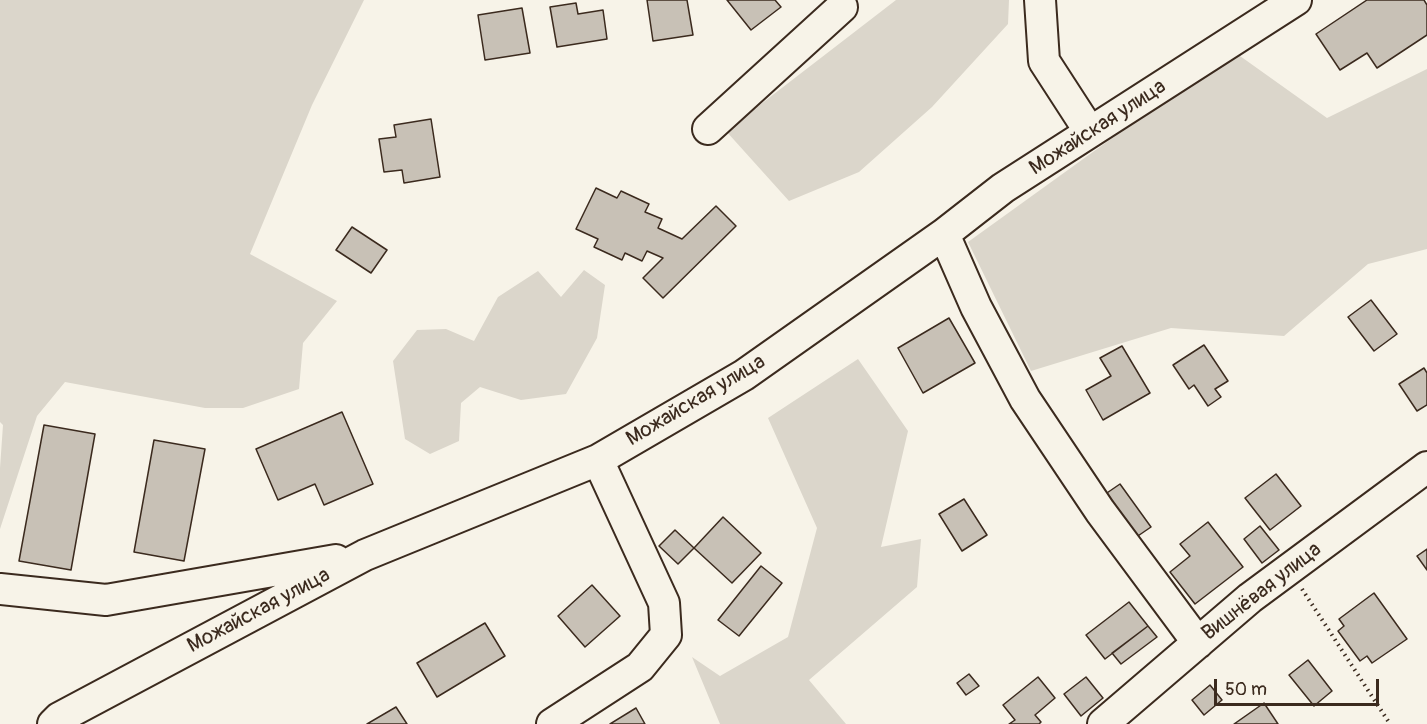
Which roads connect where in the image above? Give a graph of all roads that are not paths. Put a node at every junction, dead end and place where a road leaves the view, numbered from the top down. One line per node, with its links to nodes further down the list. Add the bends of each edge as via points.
1 (1040, 0): 5 (street, via 1044,61)
2 (1296, 0): 5 (street, Можайская улица)
3 (842, 7): 4 (street)
4 (708, 129)
5 (1090, 132): 6 (street, Можайская улица, via 1003,188)
6 (944, 234): 7 (street, Можайская улица, via 744,375); 11 (street, via 976,307 1025,399 1100,511)
7 (598, 460): 9 (street, Можайская улица); 13 (street, via 664,603 666,635 640,667)
8 (1427, 467): 11 (street, Вишнёвая улица, via 1250,598)
9 (365, 555): 10 (street, via 106,600); 12 (street, Можайская улица)
10 (0, 589)
11 (1198, 643): 14 (street, Вишнёвая улица)
12 (53, 724)
13 (552, 724)
14 (1103, 724)

